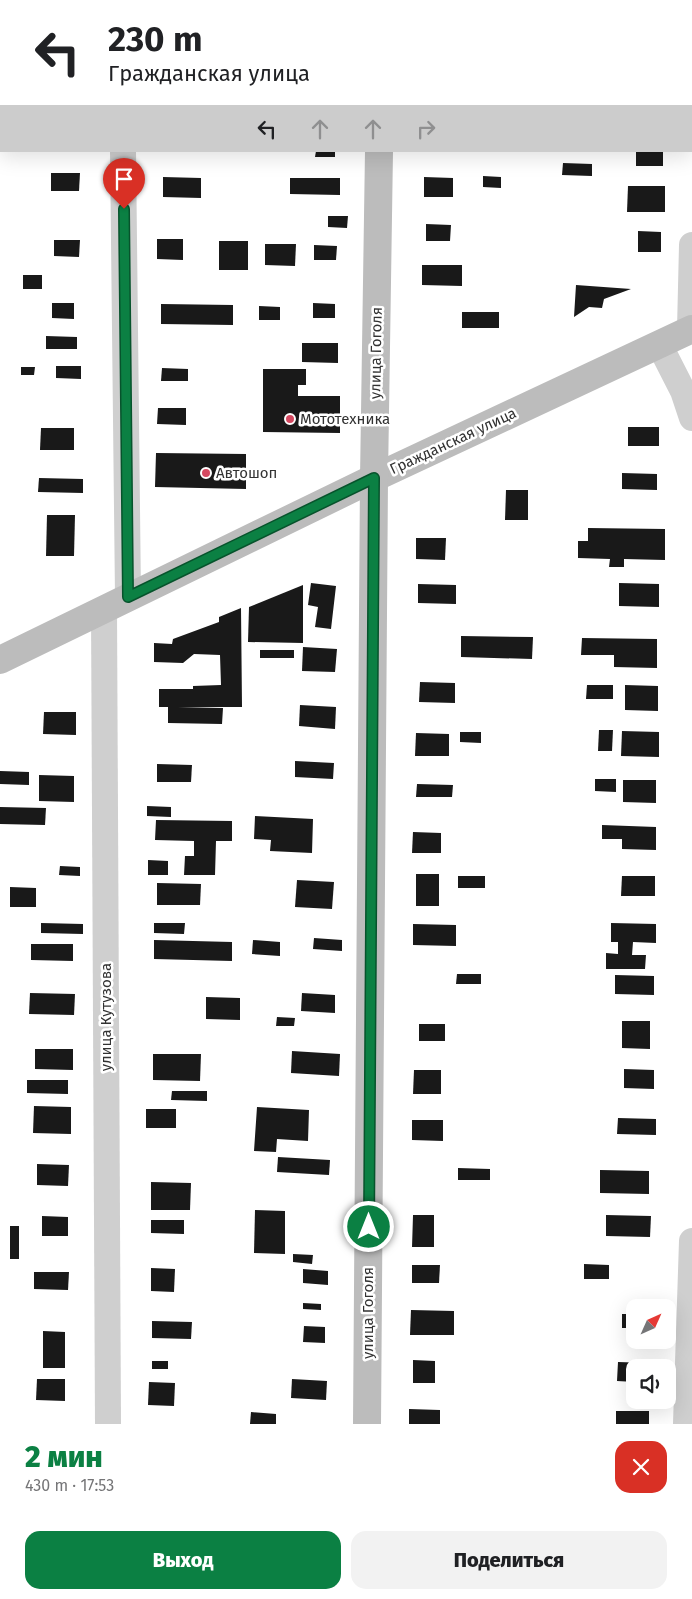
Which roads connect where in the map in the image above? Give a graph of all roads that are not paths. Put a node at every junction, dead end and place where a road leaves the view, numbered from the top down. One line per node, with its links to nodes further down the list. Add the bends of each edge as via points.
1 (123, 152): 8 (street)
2 (379, 152): 7 (main road, улица Гоголя)
3 (692, 244): 4 (street)
4 (691, 329): 5 (main road, Гражданская улица)
5 (659, 344): 6 (street, via 684,392); 7 (main road, Гражданская улица)
6 (692, 418)
7 (374, 478): 8 (main road, Гражданская улица); 13 (main road, улица Гоголя)
8 (128, 597): 9 (main road, Гражданская улица)
9 (104, 609): 10 (main road, Гражданская улица); 12 (street, улица Кутузова)
10 (0, 660)
11 (692, 1241): 14 (street)
12 (108, 1424)
13 (367, 1424)
14 (686, 1424)

